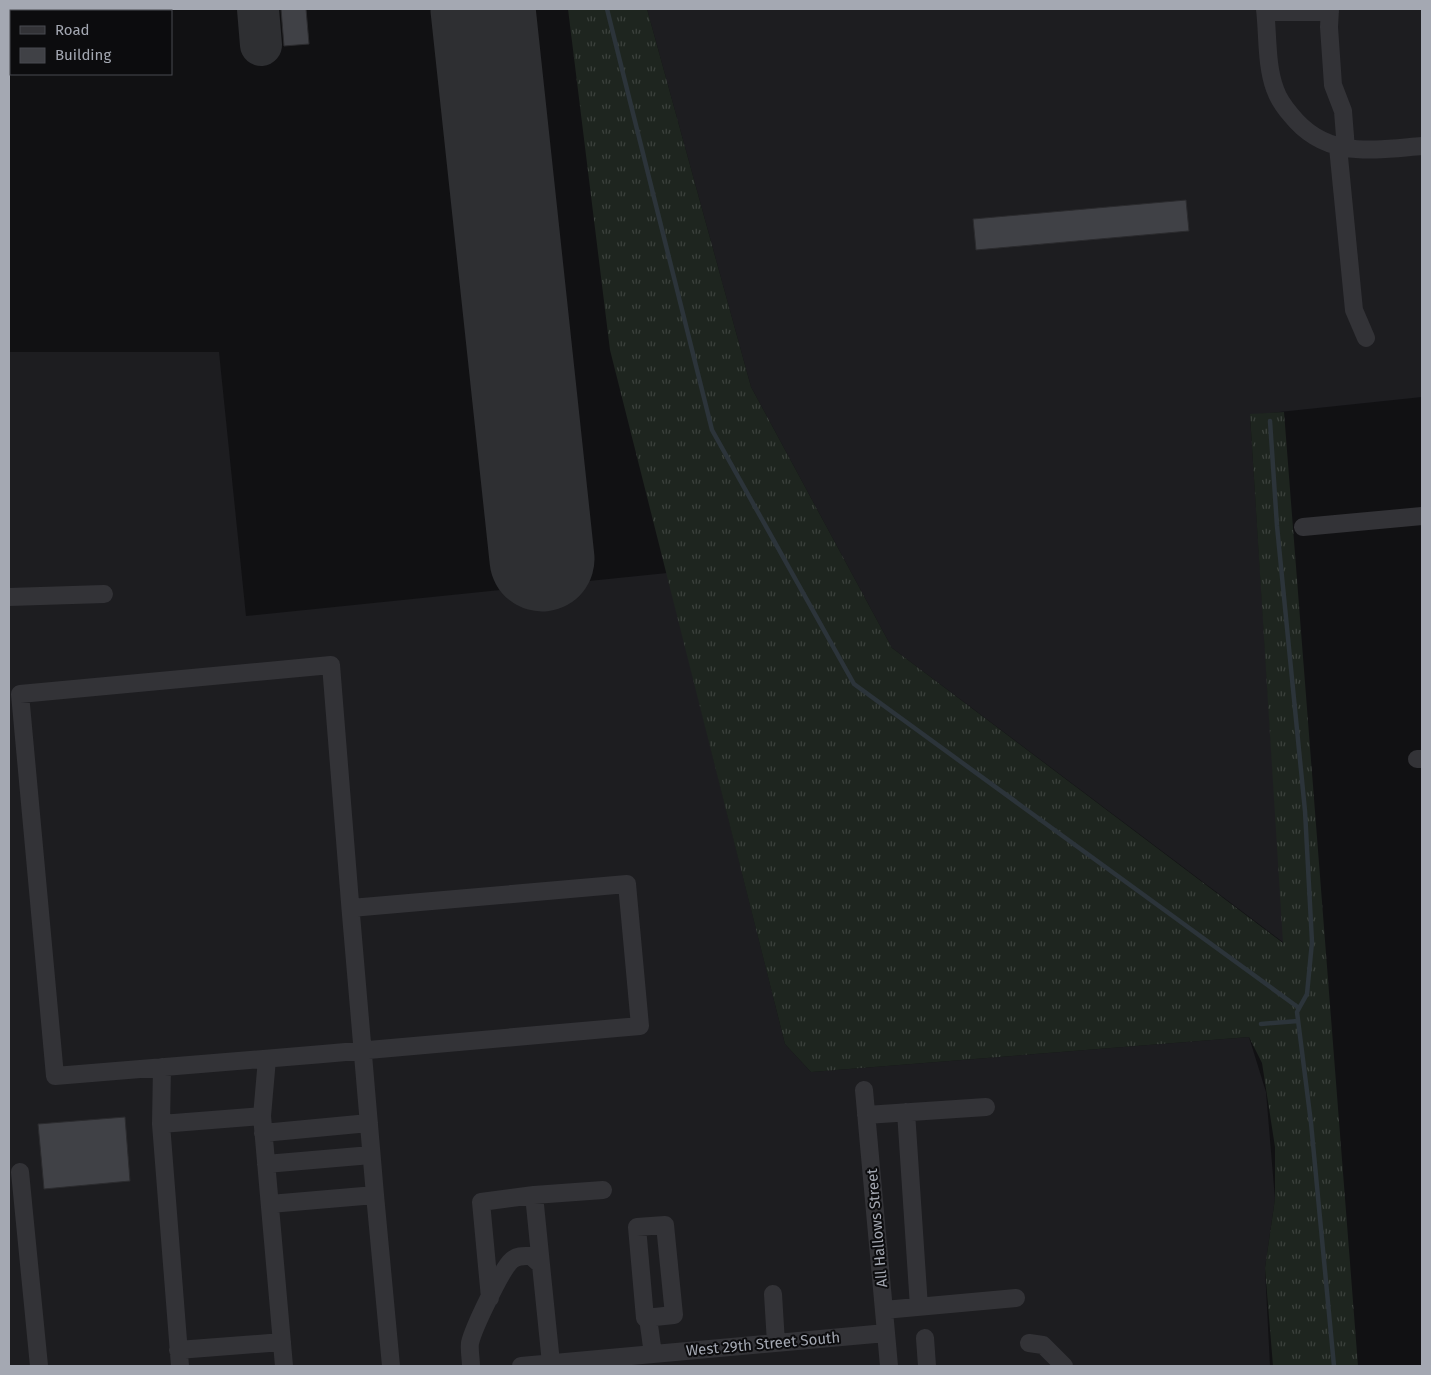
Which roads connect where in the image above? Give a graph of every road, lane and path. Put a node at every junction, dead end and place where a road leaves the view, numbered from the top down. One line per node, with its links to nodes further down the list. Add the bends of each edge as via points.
1 (1330, 10): 2 (street); 4 (street, via 1333,85 1343,111)
2 (1266, 11): 4 (street, via 1274,89 1306,132)
3 (1422, 146): 4 (street, via 1379,150)
4 (1342, 148): 5 (street, via 1345,238 1354,310)
5 (1366, 338)
6 (1422, 516): 7 (street)
7 (1303, 527)
8 (104, 594): 9 (street)
9 (9, 597)
10 (351, 908): 11 (street); 11 (street, via 627,884 640,1026); 13 (street, via 330,665 20,694 55,1076)
11 (363, 1050): 12 (street); 18 (street)
12 (267, 1058): 13 (street); 20 (street)
13 (162, 1068): 19 (street)
14 (864, 1090): 17 (street, All Hallows Street)
15 (986, 1106): 16 (street)
16 (906, 1112): 17 (street); 32 (street)
17 (866, 1115): 33 (street, All Hallows Street)
18 (368, 1123): 20 (street); 21 (street)
19 (161, 1124): 20 (street); 41 (street)
20 (262, 1124): 22 (street)
21 (371, 1155): 22 (street); 25 (street)
22 (266, 1164): 27 (street)
23 (20, 1172): 44 (street)
24 (603, 1190): 26 (street)
25 (375, 1194): 27 (street); 46 (street)
26 (534, 1195): 28 (street); 30 (street, via 481,1202)
27 (270, 1204): 37 (street)
28 (541, 1266): 30 (street, via 531,1256 512,1260); 43 (street)
29 (773, 1294): 38 (street)
30 (490, 1298): 47 (street, via 470,1344)
31 (1016, 1298): 32 (street)
32 (919, 1307): 33 (street)
33 (884, 1310): 35 (street, All Hallows Street)
34 (648, 1318): 34 (street, via 674,1315 664,1225 637,1227 645,1318); 40 (street)
35 (886, 1333): 38 (street, West 29th Street South); 49 (street, All Hallows Street)
36 (925, 1338): 50 (street)
37 (282, 1342): 41 (street); 45 (street)
38 (776, 1343): 40 (street, West 29th Street South)
39 (1029, 1343): 51 (street, via 1043,1345)
40 (652, 1354): 42 (street, West 29th Street South)
41 (179, 1358)
42 (606, 1362): 43 (street, West 29th Street South)
43 (551, 1364): 48 (street, West 29th Street South)
44 (38, 1366)
45 (284, 1366)
46 (391, 1366)
47 (472, 1366)
48 (521, 1366)
49 (889, 1366)
50 (927, 1366)
51 (1064, 1366)

